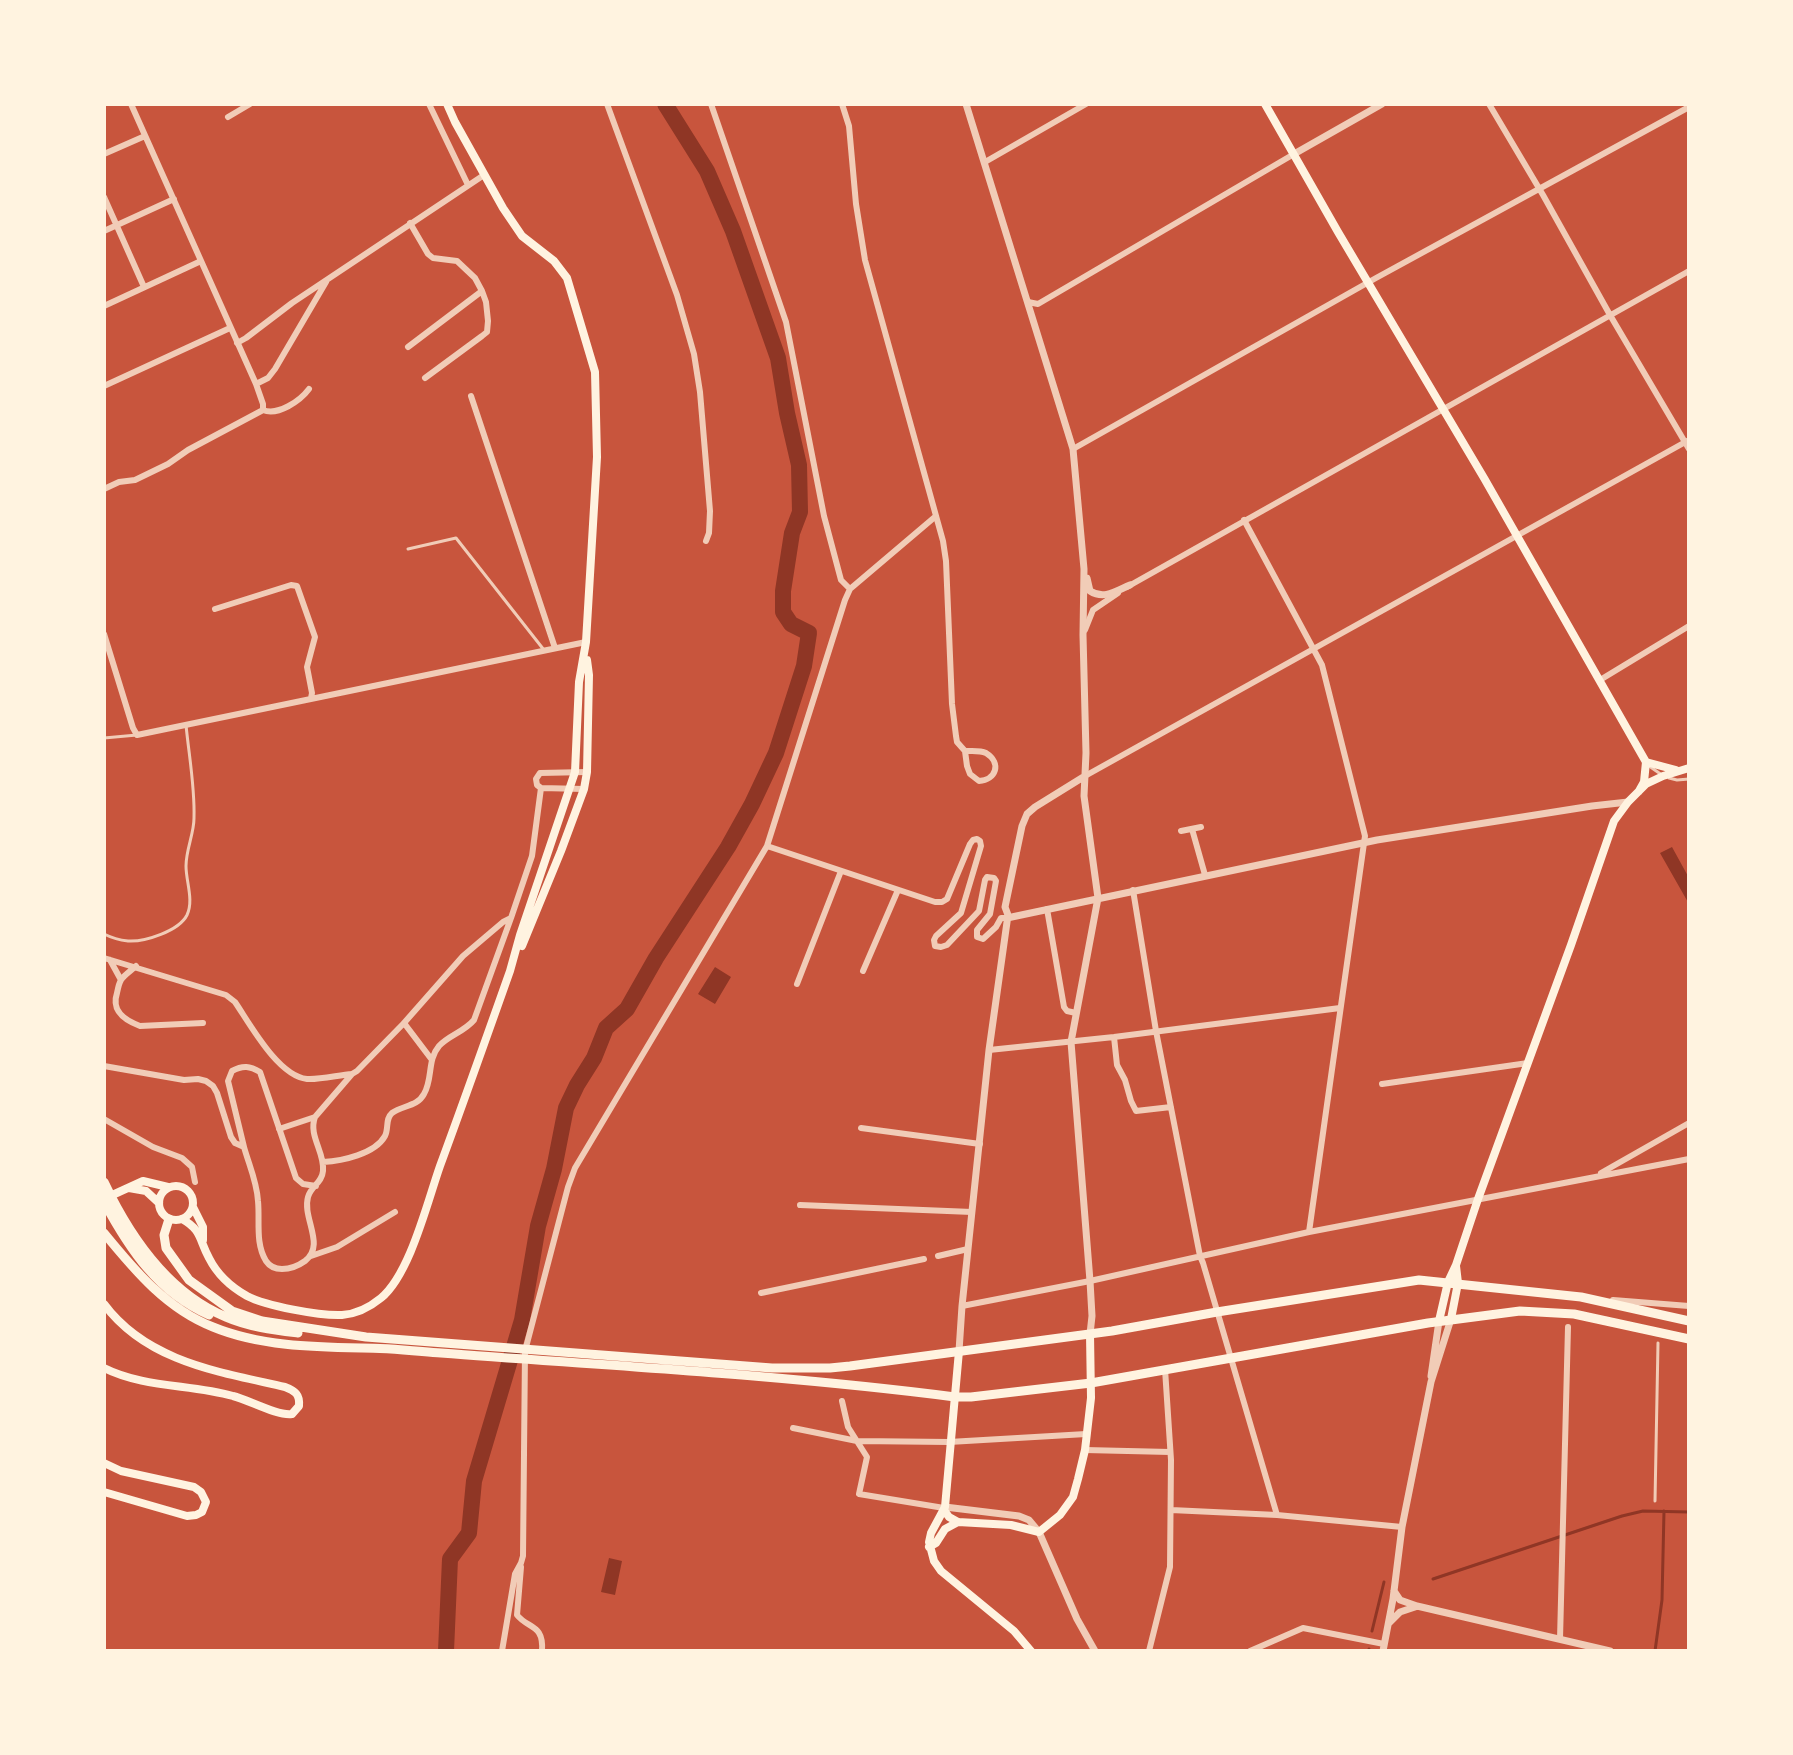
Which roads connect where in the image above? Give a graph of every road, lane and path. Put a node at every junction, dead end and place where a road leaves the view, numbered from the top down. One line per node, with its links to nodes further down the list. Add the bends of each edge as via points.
1 (131, 104): 15 (street)
2 (250, 104): 14 (street)
3 (429, 104): 20 (street)
4 (447, 104): 19 (main road)
5 (607, 104): 54 (street, via 694,354 710,511)
6 (711, 104): 58 (street, via 786,322 824,516 841,580)
7 (842, 104): 51 (street, via 865,260)
8 (966, 104): 18 (street)
9 (1086, 104): 18 (street)
10 (1265, 104): 17 (main road)
11 (1382, 104): 17 (street)
12 (1489, 104): 21 (street)
13 (1689, 107): 21 (street)
14 (228, 117)
15 (145, 136): 16 (street); 23 (street)
16 (104, 154)
17 (1294, 154): 30 (main road); 33 (street, via 1038,304)
18 (985, 162): 33 (street)
19 (484, 175): 20 (street); 63 (main road, via 522,236 567,278 595,372 597,457)
20 (468, 185): 24 (street)
21 (1539, 189): 30 (street); 37 (street)
22 (104, 197): 25 (street)
23 (174, 199): 25 (street); 27 (street)
24 (410, 223): 29 (street); 32 (street, via 428,254 457,261)
25 (117, 225): 26 (street); 31 (street)
26 (104, 231)
27 (201, 261): 31 (street); 38 (street)
28 (1689, 271): 37 (street)
29 (328, 278): 34 (street); 36 (street)
30 (1368, 282): 46 (main road); 49 (street)
31 (144, 287): 35 (street)
32 (482, 291): 40 (street); 41 (street, via 487,332)
33 (1028, 302): 49 (street)
34 (292, 303): 36 (street); 39 (street)
35 (104, 306)
36 (308, 314): 42 (street, via 275,369)
37 (1610, 315): 46 (street); 48 (street)
38 (230, 328): 39 (street); 43 (street)
39 (237, 343): 42 (street)
40 (408, 347)
41 (425, 378)
42 (256, 384): 47 (street)
43 (104, 386)
44 (309, 389): 47 (street, via 297,402 273,412)
45 (471, 396): 64 (street)
46 (1442, 409): 52 (street); 53 (main road)
47 (263, 410): 50 (street, via 168,464)
48 (1688, 444): 53 (street)
49 (1073, 449): 56 (street)
50 (104, 489)
51 (936, 516): 58 (street); 72 (street, via 946,561 952,704 957,742)
52 (1244, 520): 57 (street); 65 (street)
53 (1517, 538): 65 (street); 67 (main road)
54 (706, 541)
55 (408, 549): 66 (lane, via 456,538)
56 (1084, 569): 57 (street, via 1090,591 1099,596); 62 (street)
57 (1130, 585): 62 (street, via 1093,610)
58 (850, 589): 92 (street)
59 (215, 609): 68 (street, via 297,586 315,637 307,667)
60 (1689, 626): 67 (street)
61 (104, 634): 70 (street)
62 (1083, 635): 78 (street)
63 (586, 646): 64 (street); 76 (main road); 77 (main road)
64 (555, 648): 66 (street)
65 (1313, 649): 78 (street); 91 (street, via 1322,665)
66 (544, 650): 68 (street)
67 (1600, 680): 73 (main road)
68 (311, 698): 69 (street)
69 (186, 725): 70 (street); 101 (lane, via 194,792 187,915 180,925 159,935 131,941)
70 (137, 735): 71 (lane)
71 (104, 738)
72 (965, 751): 72 (street, via 970,774 989,780 996,770 989,755)
73 (1646, 762): 75 (main road); 79 (lane); 85 (main road)
74 (1689, 768): 75 (main road)
75 (1678, 770): 79 (main road)
76 (575, 772): 77 (street); 82 (street, via 540,773 536,783); 83 (main road)
77 (587, 772): 84 (main road)
78 (1085, 776): 81 (street); 86 (street)
79 (1663, 776): 80 (lane); 85 (main road)
80 (1689, 779)
81 (1074, 783): 86 (street); 100 (street, via 1027,814 1005,907)
82 (541, 788): 83 (street); 99 (street, via 532,856)
83 (571, 789): 84 (street); 104 (main road)
84 (584, 789): 104 (main road)
85 (1639, 791): 87 (main road)
86 (1084, 796): 97 (street)
87 (1628, 802): 91 (street); 117 (main road, via 1614,821)
88 (1201, 827): 89 (street)
89 (1192, 829): 90 (street); 94 (street)
90 (1181, 831)
91 (1365, 843): 94 (street); 108 (street)
92 (767, 846): 93 (street); 195 (street, via 581,1156 568,1187 525,1351)
93 (841, 871): 95 (street); 107 (street)
94 (1205, 875): 96 (street)
95 (898, 890): 100 (street, via 935,902 947,899 970,844 977,839 981,846 961,913 936,936 935,946 947,945 979,911 987,877 996,881 990,914 977,937 983,939); 105 (street)
96 (1133, 890): 97 (street); 112 (street)
97 (1098, 898): 98 (street); 109 (street)
98 (1047, 909): 100 (street); 109 (street, via 1064,1007)
99 (511, 918): 111 (street, via 463,956); 116 (street, via 474,1020 439,1047)
100 (1007, 918): 115 (street)
101 (104, 934)
102 (107, 959): 103 (street); 106 (street)
103 (136, 966): 106 (street); 119 (street, via 226,995 273,1057 292,1073 307,1079)
104 (510, 971): 148 (main road, via 393,1287 364,1309 344,1315 266,1303 232,1286 216,1270)
105 (863, 971)
106 (121, 980): 110 (street, via 115,1007 132,1023)
107 (797, 984)
108 (1340, 1008): 112 (street); 146 (street)
109 (1076, 1013): 114 (street)
110 (203, 1023)
111 (404, 1023): 116 (street); 119 (street)
112 (1156, 1031): 113 (street); 121 (street)
113 (1114, 1037): 114 (street); 121 (street, via 1117,1065 1136,1111)
114 (1071, 1042): 115 (street); 154 (street)
115 (989, 1050): 127 (street)
116 (432, 1060): 130 (street, via 423,1096 388,1117 387,1132 378,1145 350,1159)
117 (1528, 1063): 120 (street); 137 (main road)
118 (104, 1066): 128 (street, via 206,1081 217,1093 233,1141)
119 (352, 1074): 122 (street)
120 (1382, 1084)
121 (1171, 1107): 152 (street)
122 (315, 1117): 126 (street); 130 (street, via 313,1132)
123 (104, 1119): 133 (street, via 182,1158 192,1167)
124 (1689, 1123): 131 (street)
125 (861, 1128): 127 (street)
126 (279, 1129): 128 (street, via 260,1072 238,1067 228,1081); 134 (street, via 296,1178)
127 (980, 1144): 143 (street)
128 (244, 1147): 150 (street, via 268,1264 286,1269)
129 (1689, 1159): 131 (street)
130 (323, 1162): 134 (street)
131 (1595, 1177): 137 (street)
132 (104, 1182): 168 (main road, via 145,1251 205,1307 260,1328)
133 (195, 1182)
134 (316, 1186): 150 (street, via 307,1208 314,1239)
135 (168, 1187): 136 (main road, via 143,1181); 139 (main road); 141 (main road, via 187,1189)
136 (126, 1189): 138 (main road); 139 (main road, via 146,1191)
137 (1478, 1199): 146 (street); 155 (main road)
138 (104, 1201): 168 (main road, via 140,1261 200,1311 262,1334)
139 (159, 1203): 144 (main road)
140 (800, 1205): 143 (street)
141 (193, 1207): 145 (main road); 148 (main road)
142 (395, 1212): 150 (street, via 337,1247)
143 (972, 1212): 149 (street)
144 (169, 1219): 145 (main road); 168 (main road, via 164,1242 171,1256 189,1280 232,1311)
145 (182, 1219): 148 (main road)
146 (1309, 1232): 152 (street)
147 (104, 1233): 168 (main road, via 160,1296 211,1327 276,1343)
148 (203, 1241)
149 (968, 1249): 151 (street); 159 (street)
150 (311, 1256)
151 (938, 1256)
152 (1200, 1256): 154 (street); 161 (street)
153 (924, 1259): 156 (street)
154 (1090, 1281): 159 (street); 166 (street)
155 (1453, 1283): 157 (main road); 161 (main road, via 1402,1282); 162 (main road); 163 (main road)
156 (761, 1293)
157 (1581, 1297): 160 (street); 164 (main road)
158 (104, 1304): 172 (main road, via 130,1331 167,1354 293,1390 299,1406 292,1414 281,1414 230,1395 129,1379)
159 (962, 1306): 170 (street)
160 (1689, 1306)
161 (1217, 1312): 166 (main road); 171 (street)
162 (1451, 1319): 163 (main road); 167 (main road, via 1520,1311 1574,1314); 175 (street)
163 (1439, 1321): 171 (main road); 175 (street)
164 (1689, 1321)
165 (1568, 1327): 201 (street)
166 (1090, 1334): 170 (main road); 176 (main road)
167 (1689, 1339)
168 (365, 1342): 174 (main road)
169 (1658, 1343): 187 (lane)
170 (959, 1351): 174 (main road); 177 (main road)
171 (1230, 1357): 173 (main road); 190 (street)
172 (104, 1368)
173 (1165, 1369): 176 (main road); 184 (street)
174 (772, 1372): 177 (main road)
175 (1431, 1382): 192 (street)
176 (1091, 1383): 177 (main road); 180 (main road)
177 (955, 1397): 182 (main road)
178 (842, 1401): 181 (street)
179 (793, 1428): 181 (street)
180 (1086, 1434): 182 (street); 183 (main road)
181 (857, 1441): 182 (street); 188 (street, via 867,1457 859,1494)
182 (949, 1442): 188 (main road)
183 (1085, 1450): 184 (street); 193 (main road, via 1073,1497)
184 (1170, 1452): 189 (street)
185 (104, 1463): 186 (main road, via 194,1487 206,1502 202,1512 187,1516)
186 (104, 1492)
187 (1655, 1501)
188 (944, 1508): 191 (main road); 193 (street, via 1019,1516); 194 (main road)
189 (1171, 1510): 190 (street); 207 (street, via 1170,1567)
190 (1277, 1515): 192 (street)
191 (958, 1522): 193 (main road); 194 (main road)
192 (1402, 1527): 196 (street)
193 (1039, 1532): 206 (street)
194 (929, 1547): 205 (main road, via 941,1571)
195 (521, 1563): 203 (street); 204 (street, via 517,1615 537,1630)
196 (1394, 1591): 197 (street, via 1400,1600); 198 (street)
197 (1417, 1606): 199 (street); 201 (street)
198 (1391, 1608): 199 (street); 200 (street)
199 (1400, 1612): 200 (street)
200 (1387, 1626): 202 (street)
201 (1560, 1639): 209 (street)
202 (1383, 1648): 208 (street, via 1303,1628)
203 (502, 1651)
204 (542, 1651)
205 (1031, 1651)
206 (1095, 1651)
207 (1149, 1651)
208 (1250, 1651)
209 (1610, 1651)

